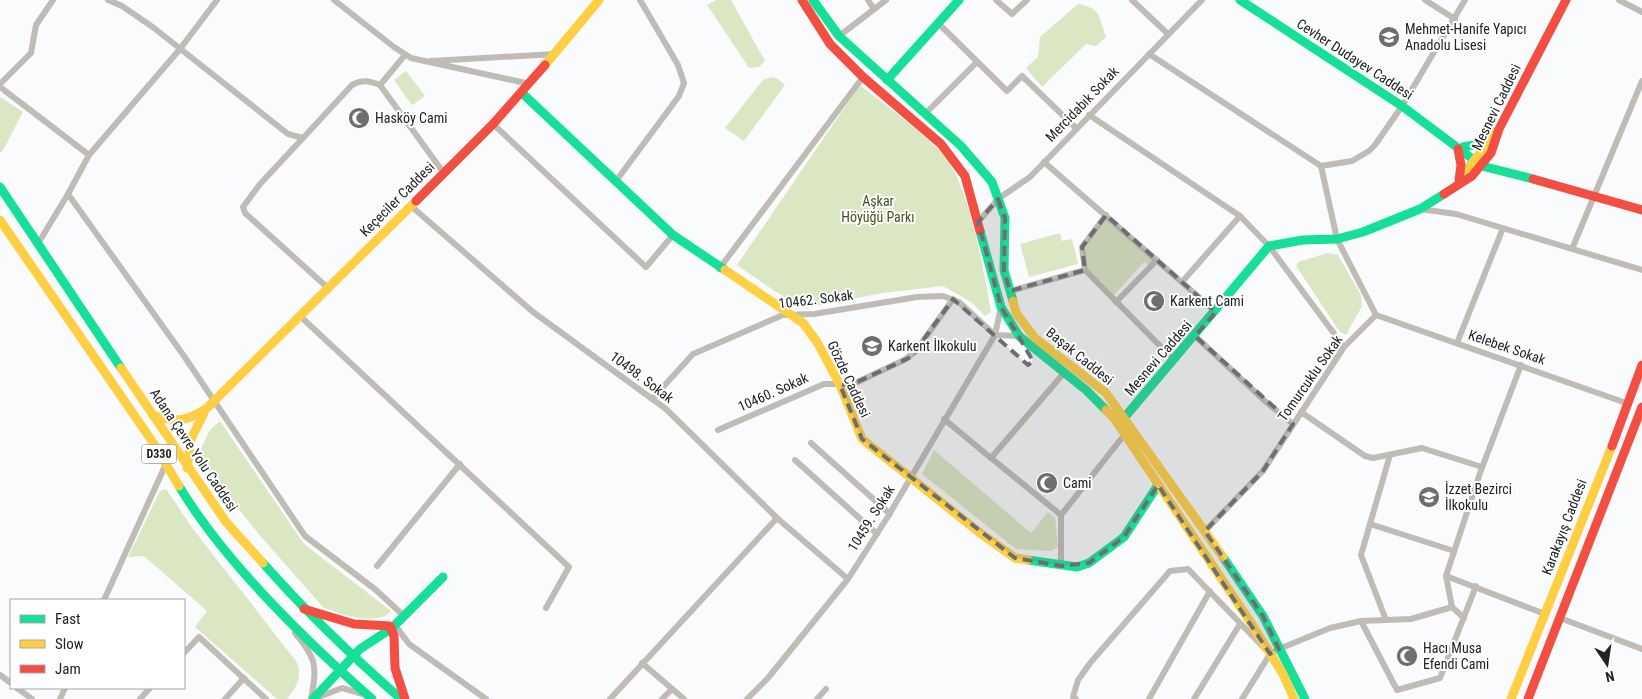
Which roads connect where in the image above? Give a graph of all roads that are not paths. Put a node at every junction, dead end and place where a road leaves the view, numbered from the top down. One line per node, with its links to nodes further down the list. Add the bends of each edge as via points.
1 (53, 0): 38 (street, via 36,25 31,52)
2 (108, 0): 27 (street, via 122,6)
3 (217, 0): 27 (street)
4 (334, 0): 30 (street)
5 (599, 0): 28 (main road, Keçeciler Caddesi)
6 (640, 0): 54 (street, via 678,65 684,83 679,96)
7 (802, 0): 33 (main road, Başak Caddesi, via 830,44)
8 (814, 0): 26 (main road, Başak Caddesi)
9 (868, 0): 21 (street)
10 (886, 0): 21 (street)
11 (959, 0): 24 (main road)
12 (996, 0): 13 (street, via 1012,14)
13 (1027, 0)
14 (1132, 0): 25 (street)
15 (1202, 0): 25 (street, Mercidabık Sokak)
16 (1240, 0): 40 (main road, Cevher Dudayev Caddesi)
17 (1425, 0): 23 (street)
18 (1465, 0): 23 (street)
19 (1566, 0): 45 (main road, Mesnevi Caddesi)
20 (1619, 0): 22 (street)
21 (874, 9): 26 (street)
22 (1642, 12)
23 (1455, 19): 40 (street)
24 (938, 23): 32 (street); 34 (main road)
25 (1168, 34): 29 (street, Mercidabık Sokak)
26 (838, 36): 34 (main road, Başak Caddesi)
27 (180, 49): 46 (street, via 270,121 288,134); 48 (street)
28 (555, 54): 31 (street); 36 (main road, Keçeciler Caddesi)
29 (1149, 54): 42 (street, Mercidabık Sokak); 51 (street)
30 (405, 55): 31 (street); 37 (street)
31 (422, 61): 36 (street)
32 (977, 62): 41 (street); 44 (street, via 1007,91 1022,76)
33 (864, 77): 66 (main road, Başak Caddesi, via 941,144 965,176); 74 (street)
34 (887, 80): 41 (main road, Başak Caddesi)
35 (1642, 81): 58 (street)
36 (530, 84): 39 (main road, Keçeciler Caddesi)
37 (380, 85): 46 (street, via 363,80 352,85); 52 (street)
38 (0, 86): 48 (street)
39 (522, 93): 43 (main road, Keçeciler Caddesi); 54 (main road, Gözde Caddesi)
40 (1402, 106): 47 (main road, Cevher Dudayev Caddesi); 51 (street, via 1369,151 1342,164)
41 (925, 114): 59 (main road, Başak Caddesi, via 961,146 992,182)
42 (1089, 114): 44 (street, Mercidabık Sokak); 64 (street)
43 (493, 124): 52 (main road, Keçeciler Caddesi); 68 (street, via 646,267)
44 (1076, 128): 50 (street, Mercidabık Sokak)
45 (1496, 132): 47 (main road, via 1479,144); 49 (main road, Mesnevi Caddesi)
46 (303, 138): 78 (street, via 260,184 243,207 244,213)
47 (1458, 146): 49 (main road, Cevher Dudayev Caddesi); 53 (main road)
48 (89, 155): 57 (street)
49 (1481, 161): 53 (main road); 56 (main road, Mesnevi Caddesi, via 1472,176); 58 (main road, Cevher Dudayev Caddesi, via 1511,173)
50 (1044, 162): 59 (street, Mercidabık Sokak, via 1030,177); 63 (street)
51 (1321, 166): 69 (street)
52 (443, 172): 60 (main road, Keçeciler Caddesi)
53 (1459, 180): 56 (main road)
54 (616, 181): 68 (main road, Gözde Caddesi)
55 (0, 187): 70 (main road, Adana Çevre Yolu Caddesi / D330)
56 (1449, 190): 61 (main road, Mesnevi Caddesi)
57 (68, 194): 70 (street); 98 (street)
58 (1596, 196): 62 (main road, Cevher Dudayev Caddesi); 72 (street)
59 (998, 199): 66 (street, Mercidabık Sokak); 79 (main road, Başak Caddesi, via 1005,218 1004,270)
60 (411, 206): 78 (main road, Keçeciler Caddesi); 97 (street, 10498. Sokak, via 532,312)
61 (1420, 209): 67 (street, via 1456,214); 69 (main road, Mesnevi Caddesi)
62 (1642, 210)
63 (1106, 215): 73 (street); 75 (street, via 1082,247)
64 (1240, 216): 71 (street); 77 (street)
65 (0, 220): 114 (main road, D330, via 154,444)
66 (978, 222): 82 (main road, Başak Caddesi)
67 (1503, 228): 72 (street); 90 (street)
68 (673, 235): 74 (main road, Gözde Caddesi)
69 (1337, 239): 71 (main road, Mesnevi Caddesi); 85 (street)
70 (39, 242): 103 (main road, Adana Çevre Yolu Caddesi / D330)
71 (1269, 246): 83 (main road, Mesnevi Caddesi); 91 (street)
72 (1572, 249): 76 (street)
73 (1157, 260): 77 (street); 81 (street)
74 (720, 269): 84 (main road, Gözde Caddesi)
75 (1085, 270): 79 (street); 81 (street)
76 (1642, 270)
77 (1182, 282): 83 (street)
78 (328, 288): 86 (main road, Keçeciler Caddesi)
79 (1010, 292): 104 (main road, Başak Caddesi, via 1016,313 1035,338 1106,393)
80 (954, 298): 84 (street, 10462. Sokak, via 927,296 814,314); 87 (street); 96 (street, 10460. Sokak, via 910,357 853,384)
81 (1116, 302): 92 (street)
82 (1001, 307): 87 (street, 10459. Sokak); 88 (main road, Başak Caddesi)
83 (1216, 312): 89 (main road, Mesnevi Caddesi)
84 (791, 314): 96 (main road, Gözde Caddesi, via 814,337); 97 (street, 10462. Sokak, via 774,317 693,354)
85 (1376, 315): 90 (street, Kelebek Sokak); 91 (street, Tomurcuklu Sokak)
86 (300, 316): 98 (main road, Keçeciler Caddesi); 113 (street)
87 (995, 335): 88 (street); 105 (street, 10459. Sokak)
88 (1019, 336): 95 (main road, Başak Caddesi)
89 (1195, 336): 92 (main road, Mesnevi Caddesi); 106 (street)
90 (1457, 343): 94 (street, Kelebek Sokak)
91 (1344, 347): 102 (street, Tomurcuklu Sokak)
92 (1174, 360): 104 (main road, Mesnevi Caddesi)
93 (1642, 364): 99 (main road, Karakayış Caddesi)
94 (1521, 365): 99 (street, Kelebek Sokak); 115 (street)
95 (1064, 373): 108 (main road, Başak Caddesi, via 1114,418); 111 (street)
96 (840, 385): 107 (street, 10460. Sokak, via 824,384); 117 (main road, Gözde Caddesi, via 862,439)
97 (654, 398): 121 (street, 10498. Sokak)
98 (215, 402): 101 (main road, Keçeciler Caddesi); 139 (street, via 305,536 376,590)
99 (1629, 404): 138 (main road, Karakayış Caddesi)
100 (1642, 408): 141 (main road, Karakayış Caddesi)
101 (207, 409): 103 (main road, via 180,421 167,422); 116 (main road, via 188,443)
102 (1301, 412): 106 (street, Tomurcuklu Sokak); 110 (street, via 1365,456)
103 (153, 415): 116 (main road, Adana Çevre Yolu Caddesi / D330)
104 (1124, 418): 123 (main road, Başak Caddesi)
105 (944, 419): 111 (street); 117 (street, 10459. Sokak)
106 (1293, 424): 123 (street, Tomurcuklu Sokak, via 1263,471)
107 (718, 430)
108 (1125, 434): 118 (main road, Başak Caddesi); 120 (street)
109 (811, 443): 119 (street)
110 (1390, 455): 115 (street, via 1422,448); 122 (street)
111 (992, 458): 120 (street)
112 (795, 460): 124 (street)
113 (460, 464): 126 (street); 136 (street, via 569,567)
114 (165, 466): 133 (main road, D330, via 219,542); 134 (street)
115 (1482, 467): 125 (street)
116 (187, 468): 137 (main road, Adana Çevre Yolu Caddesi / D330, via 226,522)
117 (910, 479): 119 (street, 10459. Sokak); 127 (main road, Gözde Caddesi, via 1015,558)
118 (1158, 484): 127 (main road, Gözde Caddesi, via 1124,537 1089,563); 148 (main road, Başak Caddesi)
119 (890, 514): 124 (street, 10459. Sokak)
120 (1062, 515): 127 (street)
121 (777, 518): 130 (street, 10498. Sokak); 150 (street)
122 (1370, 524): 125 (street); 142 (street, via 1361,555)
123 (1205, 531): 148 (main road, Başak Caddesi, via 1263,616)
124 (877, 534): 130 (street, 10459. Sokak)
125 (1454, 551): 129 (street)
126 (377, 566)
127 (1061, 566)
128 (443, 576): 139 (main road)
129 (1446, 576): 131 (street); 135 (street)
130 (848, 579): 169 (street, 10459. Sokak, via 768,678)
131 (1476, 586): 138 (street); 140 (street)
132 (1210, 591): 144 (street); 171 (street, via 1188,569 1170,571 1091,662 1078,680 1073,697); 172 (street)
133 (263, 593): 151 (main road, D330); 162 (street, via 312,657 316,672)
134 (104, 599)
135 (1452, 607): 140 (street); 142 (street, via 1411,619)
136 (546, 608)
137 (304, 609): 145 (main road, via 354,624); 149 (main road, Adana Çevre Yolu Caddesi / D330)
138 (1545, 614): 177 (main road, Karakayış Caddesi)
139 (404, 616): 145 (main road)
140 (1464, 618): 143 (street, via 1440,678 1397,690)
141 (1560, 618): 146 (street); 178 (main road, Karakayış Caddesi)
142 (1386, 620): 143 (street)
143 (1361, 621): 148 (street, via 1330,628)
144 (1240, 624): 148 (street); 173 (street)
145 (393, 626): 149 (main road); 164 (main road, via 395,668); 165 (street, via 409,644)
146 (1642, 649)
147 (185, 652): 152 (street, via 198,637)
148 (1275, 652): 174 (street); 175 (main road, Başak Caddesi); 176 (main road, Başak Caddesi)
149 (353, 657): 151 (main road); 163 (main road, Adana Çevre Yolu Caddesi / D330)
150 (642, 663): 155 (street); 166 (street)
151 (340, 670): 157 (main road, D330); 162 (main road)
152 (244, 678): 160 (street); 161 (street)
153 (18, 689): 158 (street)
154 (149, 689): 159 (street)
155 (672, 689): 167 (street); 168 (street)
156 (826, 689): 170 (street)
157 (371, 698): 162 (street, via 342,688)
158 (32, 699)
159 (140, 699)
160 (225, 699)
161 (266, 699)
162 (313, 699)
163 (401, 699)
164 (405, 699)
165 (486, 699)
166 (610, 699)
167 (662, 699)
168 (684, 699)
169 (746, 699)
170 (816, 699)
171 (1076, 699)
172 (1149, 699)
173 (1194, 699)
174 (1242, 699)
175 (1294, 699)
176 (1305, 699)
177 (1511, 699)
178 (1528, 699)

